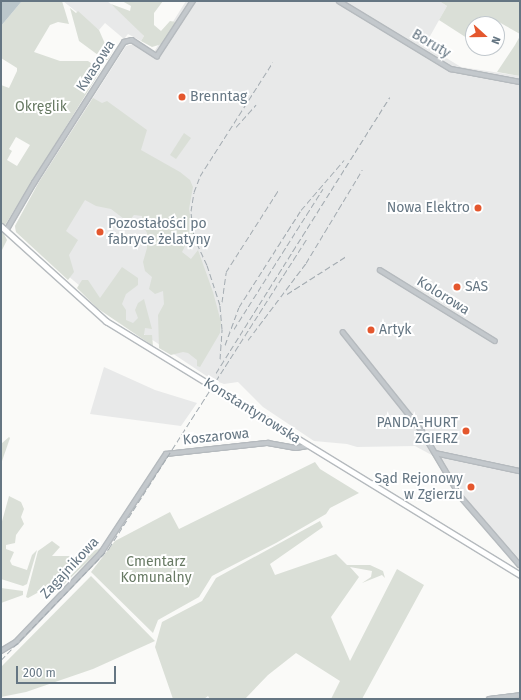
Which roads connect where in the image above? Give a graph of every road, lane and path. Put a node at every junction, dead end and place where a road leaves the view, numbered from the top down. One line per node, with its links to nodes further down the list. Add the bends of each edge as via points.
1 (193, 1): 5 (street, Kwasowa, via 157,56 132,40 124,42)
2 (339, 1): 3 (street, Boruty, via 451,69)
3 (520, 82)
4 (1, 226): 5 (main road, Konstantynowska)
5 (6, 231): 9 (main road, Konstantynowska, via 106,321)
6 (380, 270): 8 (street, Kolorowa)
7 (343, 332): 11 (street, via 422,432)
8 (494, 341)
9 (309, 446): 10 (street, Koszarowa, via 296,448 268,443); 14 (main road, Konstantynowska)
10 (172, 452): 15 (street, Zagajnikowa, via 164,457 101,553 16,642)
11 (435, 453): 12 (street); 13 (street, via 461,497)
12 (520, 471)
13 (520, 565)
14 (520, 575)
15 (1, 651)
16 (520, 695): 17 (street)
17 (489, 699)

